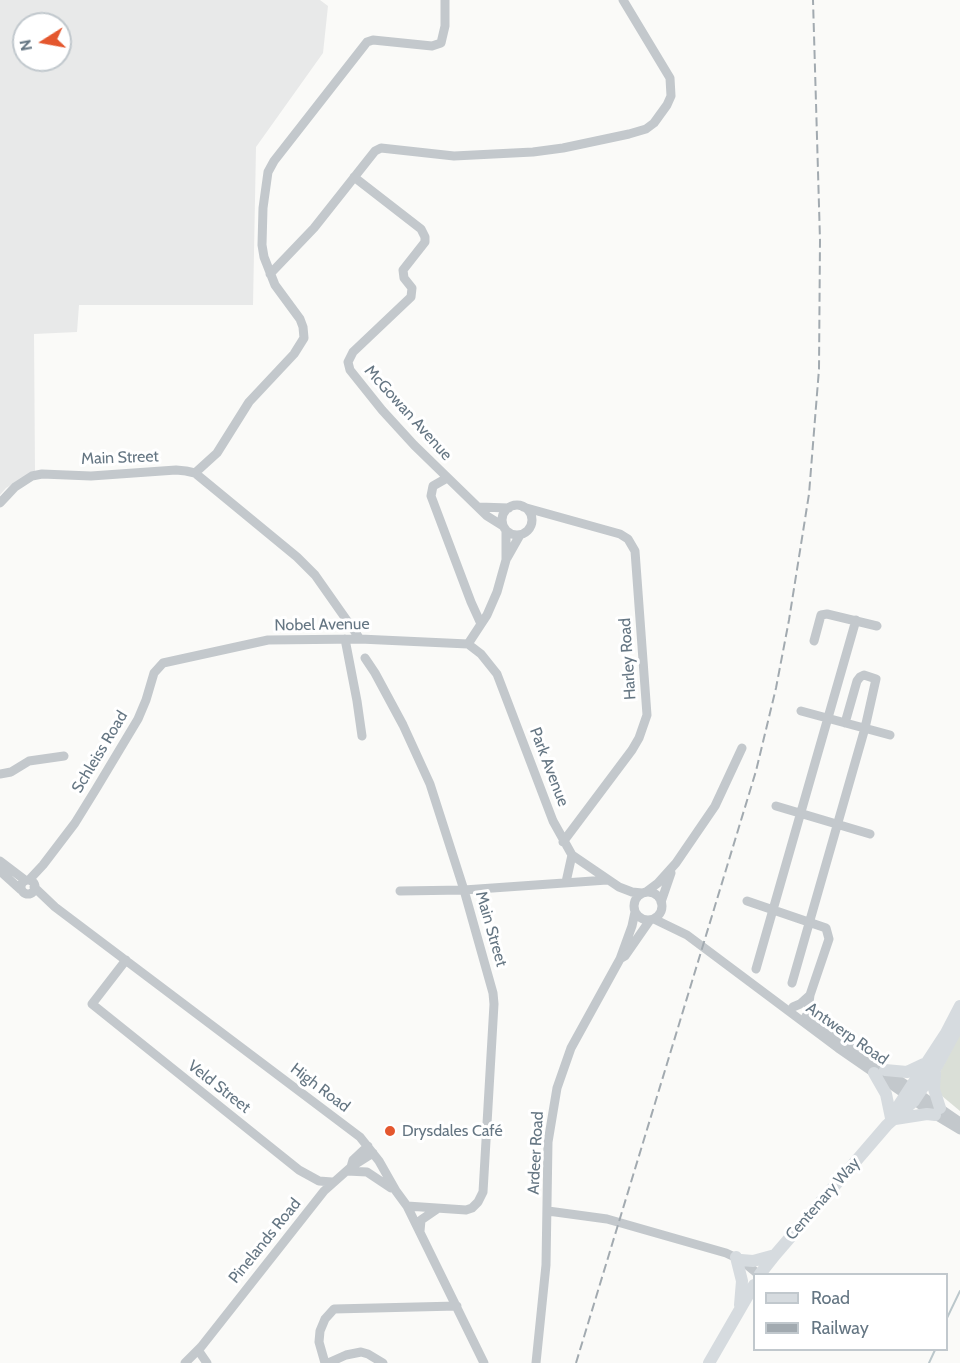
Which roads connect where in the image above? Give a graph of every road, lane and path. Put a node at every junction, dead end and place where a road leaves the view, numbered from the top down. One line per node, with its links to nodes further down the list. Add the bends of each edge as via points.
1 (445, 0): 4 (street, via 441,43 432,46 367,42 274,161 268,172 262,227 264,257)
2 (623, 0): 3 (street, via 672,87 667,105 646,129 533,152 454,156 381,148)
3 (354, 177): 4 (street, via 314,228); 6 (street, McGowan Avenue, via 423,231 425,237 403,270 412,288 411,297 353,352 348,363 350,370 381,410)
4 (270, 274): 5 (street, via 300,319 305,333 303,342 249,402 217,453)
5 (195, 473): 7 (street, Main Street, via 42,474 15,487); 21 (street, via 315,575)
6 (447, 478): 8 (street, McGowan Avenue); 18 (street, via 433,486 431,496)
7 (0, 503)
8 (479, 507): 10 (street); 14 (street, McGowan Avenue)
9 (523, 507): 11 (street); 12 (street, Harley Road); 13 (street, via 530,512)
10 (498, 508): 11 (street); 14 (street, via 495,513)
11 (509, 508): 14 (street)
12 (544, 511): 13 (street); 39 (street, Harley Road, via 620,534 634,546 647,715 632,750)
13 (532, 523): 15 (street)
14 (502, 526): 15 (street); 16 (street)
15 (520, 535): 16 (street)
16 (506, 560): 18 (street, via 493,606)
17 (856, 621): 19 (street); 22 (street, via 821,615); 27 (street)
18 (481, 624): 23 (street)
19 (878, 626)
20 (345, 639): 21 (street, Nobel Avenue); 25 (street, Nobel Avenue, via 268,640); 31 (street)
21 (360, 639): 23 (street, Nobel Avenue)
22 (814, 641)
23 (468, 644): 39 (street, Park Avenue, via 497,674)
24 (365, 658): 48 (street, Main Street, via 421,761)
25 (179, 659): 46 (street, Schleiss Road, via 158,667 138,719 75,823)
26 (801, 711): 27 (street)
27 (827, 718): 28 (street); 36 (street)
28 (845, 723): 29 (street); 29 (street, via 857,681 864,675 877,681)
29 (866, 728): 30 (street); 37 (street)
30 (890, 735)
31 (362, 736)
32 (742, 748): 42 (street, via 715,806)
33 (64, 756): 34 (street, via 29,761)
34 (0, 774)
35 (776, 806): 36 (street)
36 (800, 813): 37 (street); 53 (street)
37 (838, 825): 38 (street); 56 (street)
38 (870, 834)
39 (563, 842): 40 (street, Park Avenue)
40 (572, 855): 44 (street, Park Avenue); 45 (street)
41 (0, 861): 46 (street, High Road)
42 (676, 863): 50 (street); 52 (street)
43 (0, 872): 46 (street, High Road)
44 (607, 880): 45 (street); 47 (street, Park Avenue)
45 (566, 882): 48 (street)
46 (29, 886): 60 (street, High Road)
47 (619, 887): 50 (street, Park Avenue); 54 (street, Park Avenue)
48 (464, 890): 49 (street); 80 (street, Main Street, via 493,993 495,1016 483,1192 472,1208)
49 (400, 891)
50 (644, 892): 52 (street, via 657,896); 54 (street, via 636,898)
51 (747, 901): 53 (street)
52 (662, 904): 55 (street); 57 (street, Antwerp Road, via 670,920)
53 (773, 909): 56 (street); 61 (street)
54 (634, 910): 55 (street, via 640,918); 59 (street, Ardeer Road)
55 (652, 920): 57 (street, Antwerp Road); 59 (street, Ardeer Road)
56 (810, 921): 62 (street); 63 (street, via 826,928 829,939)
57 (687, 935): 58 (street, Antwerp Road)
58 (719, 958): 65 (street, Antwerp Road, via 734,964); 69 (street, Antwerp Road)
59 (620, 959): 81 (street, Ardeer Road, via 575,1039 557,1088 548,1142)
60 (126, 960): 75 (street, High Road, via 353,1131); 77 (street, Veld Street, via 92,1005 299,1170 319,1181)
61 (756, 969)
62 (792, 983)
63 (810, 995): 65 (street); 66 (street)
64 (960, 1006): 68 (main road, Centenary Way)
65 (794, 1007): 66 (street, Antwerp Road)
66 (807, 1018): 69 (street, Antwerp Road)
67 (960, 1023): 68 (main road, Centenary Way)
68 (932, 1064): 69 (main road, via 907,1072); 70 (main road, Centenary Way); 71 (main road)
69 (880, 1072): 70 (street, Antwerp Road); 72 (main road)
70 (912, 1094): 71 (street, Antwerp Road); 72 (main road, Centenary Way)
71 (938, 1112): 72 (main road); 73 (street, Antwerp Road); 74 (street, Antwerp Road)
72 (890, 1121): 83 (main road, Centenary Way)
73 (960, 1122)
74 (960, 1130)
75 (370, 1149): 76 (street, Pinelands Road, via 353,1160); 78 (street, High Road)
76 (349, 1169): 77 (street, Pinelands Road); 78 (street, via 367,1172)
77 (332, 1182): 90 (street, Pinelands Road)
78 (396, 1191): 79 (street, High Road)
79 (407, 1206): 80 (street); 82 (street, High Road)
80 (437, 1209): 82 (street, via 421,1220)
81 (548, 1211): 84 (street, via 608,1219); 96 (street, Ardeer Road)
82 (420, 1231): 88 (street, High Road)
83 (774, 1255): 84 (main road, via 753,1261); 86 (main road, Centenary Way)
84 (739, 1259): 85 (street); 89 (main road)
85 (756, 1273)
86 (760, 1273)
87 (753, 1287): 89 (main road)
88 (457, 1306): 93 (street, via 334,1309 320,1331 319,1342); 95 (street, High Road)
89 (740, 1310): 97 (main road)
90 (198, 1350): 91 (street, Pinelands Road); 92 (street)
91 (188, 1362)
92 (207, 1363)
93 (327, 1363): 94 (street, via 361,1352)
94 (383, 1363)
95 (484, 1363)
96 (536, 1363)
97 (709, 1363)

